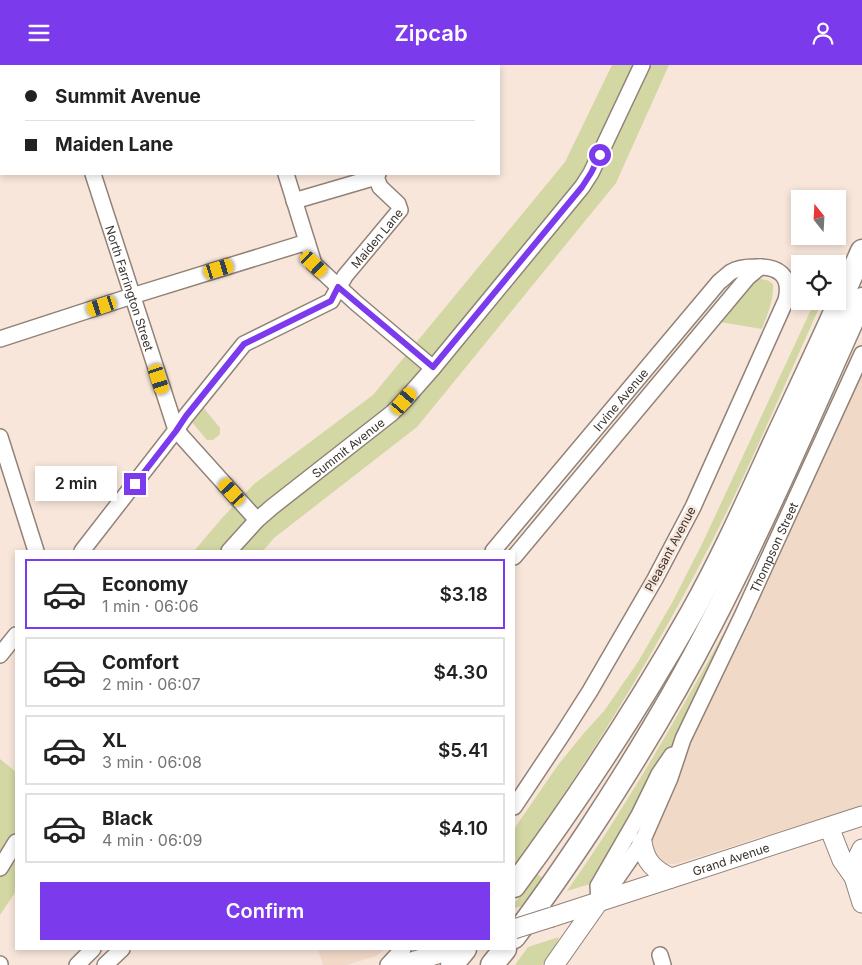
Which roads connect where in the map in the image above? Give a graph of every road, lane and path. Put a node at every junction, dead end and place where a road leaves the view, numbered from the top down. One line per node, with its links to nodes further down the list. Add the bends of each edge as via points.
1 (642, 65): 15 (street, Summit Avenue, via 582,187)
2 (93, 175): 11 (street, North Farrington Street)
3 (286, 175): 5 (street)
4 (377, 175): 5 (street, Maiden Lane); 10 (street, Maiden Lane, via 380,187 400,210)
5 (294, 201): 6 (street)
6 (307, 242): 10 (street, via 314,264); 11 (street)
7 (862, 251): 36 (highway, via 736,527 692,614 580,794)
8 (760, 267): 9 (street, Irvine Avenue, via 769,267); 22 (street, Irvine Avenue, via 738,269 719,282); 23 (street, Irvine Avenue, via 748,277)
9 (782, 274): 27 (street, Pleasant Avenue, via 788,286 786,300 693,507 612,654)
10 (338, 287): 15 (street); 16 (street, Maiden Lane, via 331,301 244,344)
11 (132, 296): 13 (street); 16 (street, North Farrington Street)
12 (862, 299): 41 (highway, via 706,632 604,808)
13 (0, 339)
14 (862, 354): 26 (street, Thompson Street)
15 (433, 367): 18 (street, Summit Avenue, via 392,413)
16 (176, 431): 18 (street, North Farrington Street); 20 (street, Maiden Lane)
17 (0, 437): 19 (street)
18 (257, 520): 21 (street, Summit Avenue)
19 (36, 550)
20 (83, 550)
21 (230, 550)
22 (494, 550)
23 (515, 556)
24 (15, 636): 25 (street)
25 (0, 655)
26 (683, 739): 30 (street, Thompson Street); 37 (street, Thompson Street, via 659,774 598,886)
27 (515, 806)
28 (862, 816): 29 (main road, Grand Avenue)
29 (829, 827): 34 (main road, via 842,860); 35 (main road, Grand Avenue)
30 (642, 842): 35 (main road, via 651,865); 37 (street, Thompson Street)
31 (15, 844): 33 (street)
32 (862, 849): 34 (main road)
33 (0, 867)
34 (854, 877): 38 (main road)
35 (671, 878): 37 (main road, Grand Avenue)
36 (515, 886)
37 (599, 901): 39 (main road, Grand Avenue); 53 (main road)
38 (862, 903)
39 (552, 917): 40 (main road, Grand Avenue, bridge); 53 (main road, via 561,922 564,936)
40 (515, 929)
41 (515, 936)
42 (92, 950): 48 (street)
43 (121, 950): 49 (street)
44 (402, 950): 50 (street)
45 (461, 950): 47 (highway)
46 (504, 950): 52 (highway)
47 (444, 954): 51 (main road)
48 (76, 965)
49 (105, 965)
50 (388, 965)
51 (402, 965)
52 (492, 965)
53 (552, 965)

